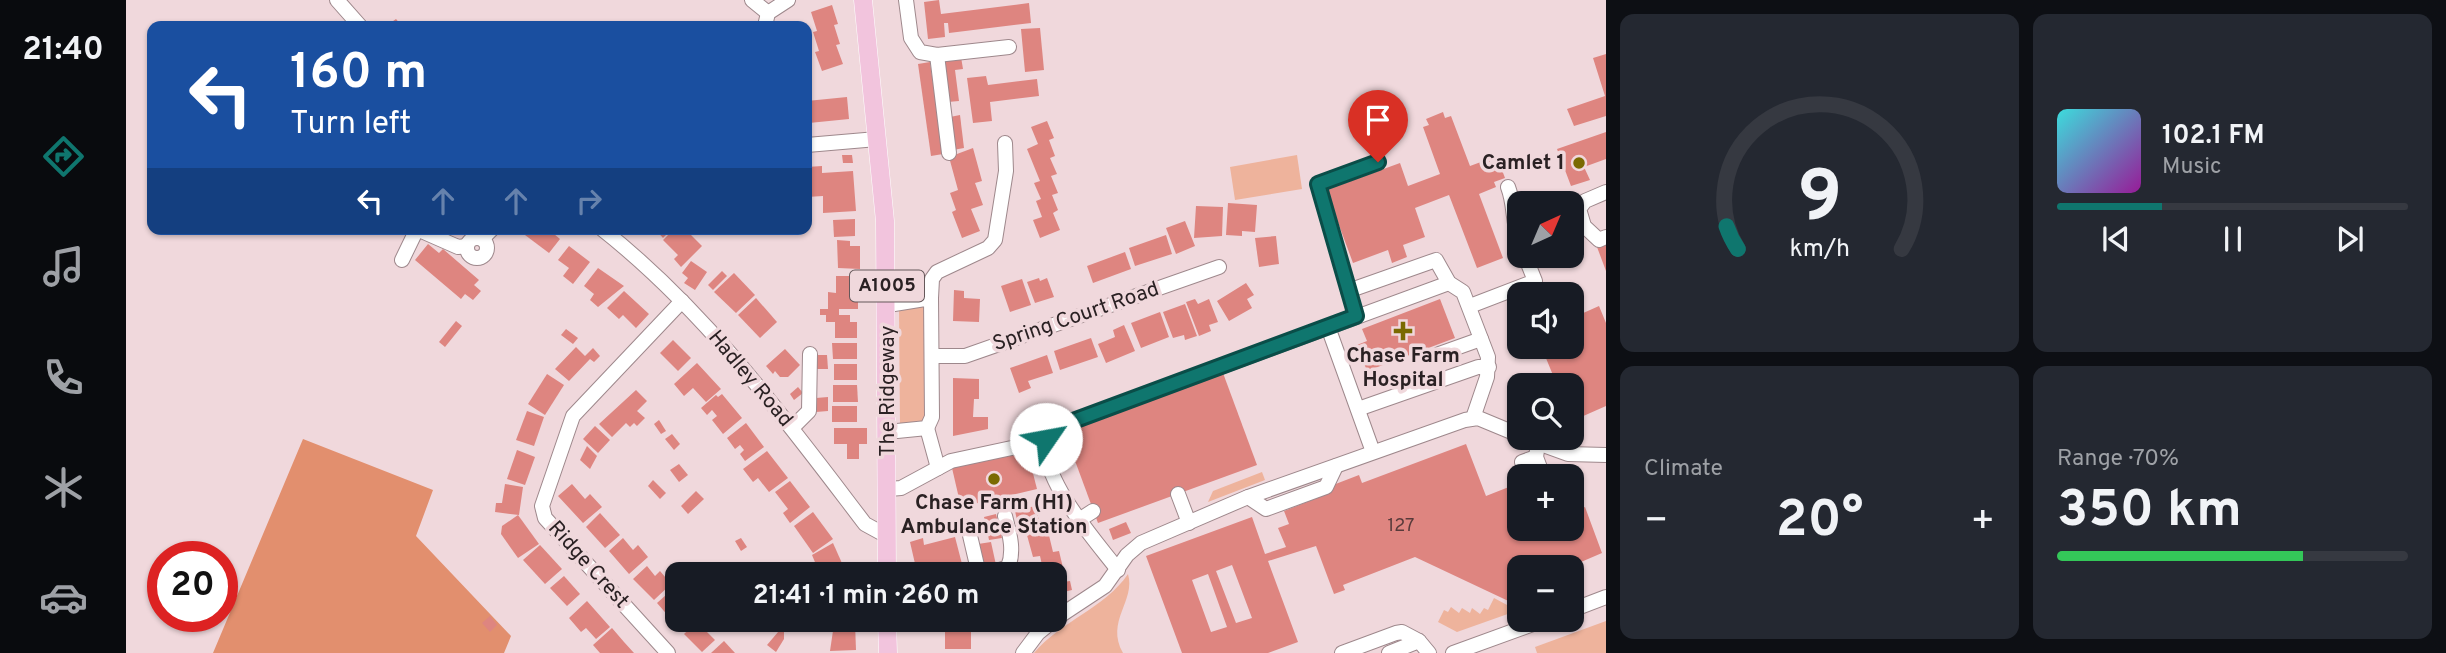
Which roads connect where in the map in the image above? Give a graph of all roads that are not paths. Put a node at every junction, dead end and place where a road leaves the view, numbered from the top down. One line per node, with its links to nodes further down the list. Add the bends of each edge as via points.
1 (337, 0): 7 (street)
2 (752, 0): 6 (street)
3 (788, 0): 6 (street)
4 (863, 0): 10 (main road, The Ridgeway / A1005)
5 (906, 0): 9 (street, via 914,44 920,52)
6 (767, 20)
7 (356, 21)
8 (1010, 47): 9 (street)
9 (937, 55): 13 (street)
10 (877, 139): 12 (street); 30 (main road, The Ridgeway / A1005)
11 (1005, 143): 28 (street, via 1005,182 995,240 988,248 937,272)
12 (812, 145)
13 (949, 153)
14 (1378, 162): 27 (street, via 1318,184)
15 (1508, 187): 16 (street)
16 (1510, 191)
17 (1606, 192): 22 (street, via 1585,201 1579,209 1584,226 1599,240)
18 (414, 235): 23 (street)
19 (431, 235): 20 (street, via 458,247)
20 (484, 235)
21 (609, 235): 29 (street, Hadley Road)
22 (1606, 237)
23 (402, 260)
24 (1219, 267): 37 (street, Spring Court Road, via 965,355)
25 (1530, 268): 31 (street, via 1535,281)
26 (1449, 283): 27 (street, via 1436,260); 31 (street, via 1460,287); 32 (street)
27 (1348, 291): 32 (street)
28 (931, 299): 30 (street); 37 (street)
29 (682, 301): 41 (street, Hadley Road); 69 (street, Ridge Crest, via 573,416 542,506 545,518)
30 (888, 305): 44 (main road, The Ridgeway / A1005)
31 (1470, 306): 34 (street)
32 (1356, 316): 33 (street)
33 (1328, 327): 39 (street); 54 (street, via 1049,433 1047,446 1059,493)
34 (1481, 339): 36 (street); 38 (street)
35 (810, 354): 41 (street, via 809,411)
36 (1439, 354)
37 (932, 356): 42 (street, via 932,417)
38 (1489, 368): 39 (street); 40 (street)
39 (1357, 409): 47 (street)
40 (1473, 418): 43 (street); 47 (street)
41 (792, 428): 57 (street, Hadley Road, via 865,524)
42 (927, 428): 44 (street); 49 (street)
43 (1507, 431)
44 (887, 432): 50 (main road, The Ridgeway / A1005)
45 (1021, 446): 49 (street)
46 (1530, 450): 48 (street)
47 (1373, 452): 55 (street)
48 (1606, 455)
49 (938, 468): 50 (street, via 901,488)
50 (889, 489): 57 (main road, The Ridgeway / A1005)
51 (1178, 494): 55 (street)
52 (1093, 512): 54 (street)
53 (1005, 516): 60 (street)
54 (1079, 520): 61 (street)
55 (1189, 523): 61 (street, via 1141,543)
56 (968, 527): 59 (street)
57 (887, 536): 58 (main road, The Ridgeway / A1005)
58 (887, 562)
59 (976, 562)
60 (1010, 562)
61 (1118, 570): 64 (street, via 1105,586)
62 (1606, 597): 63 (street)
63 (1584, 605)
64 (1067, 611)
65 (887, 632): 70 (main road)
66 (1039, 632): 71 (street)
67 (1511, 632): 75 (street)
68 (1419, 641): 72 (street, via 1402,632); 73 (street); 74 (street)
69 (668, 653)
70 (888, 653)
71 (1023, 653)
72 (1342, 653)
73 (1389, 653)
74 (1429, 653)
75 (1453, 653)

